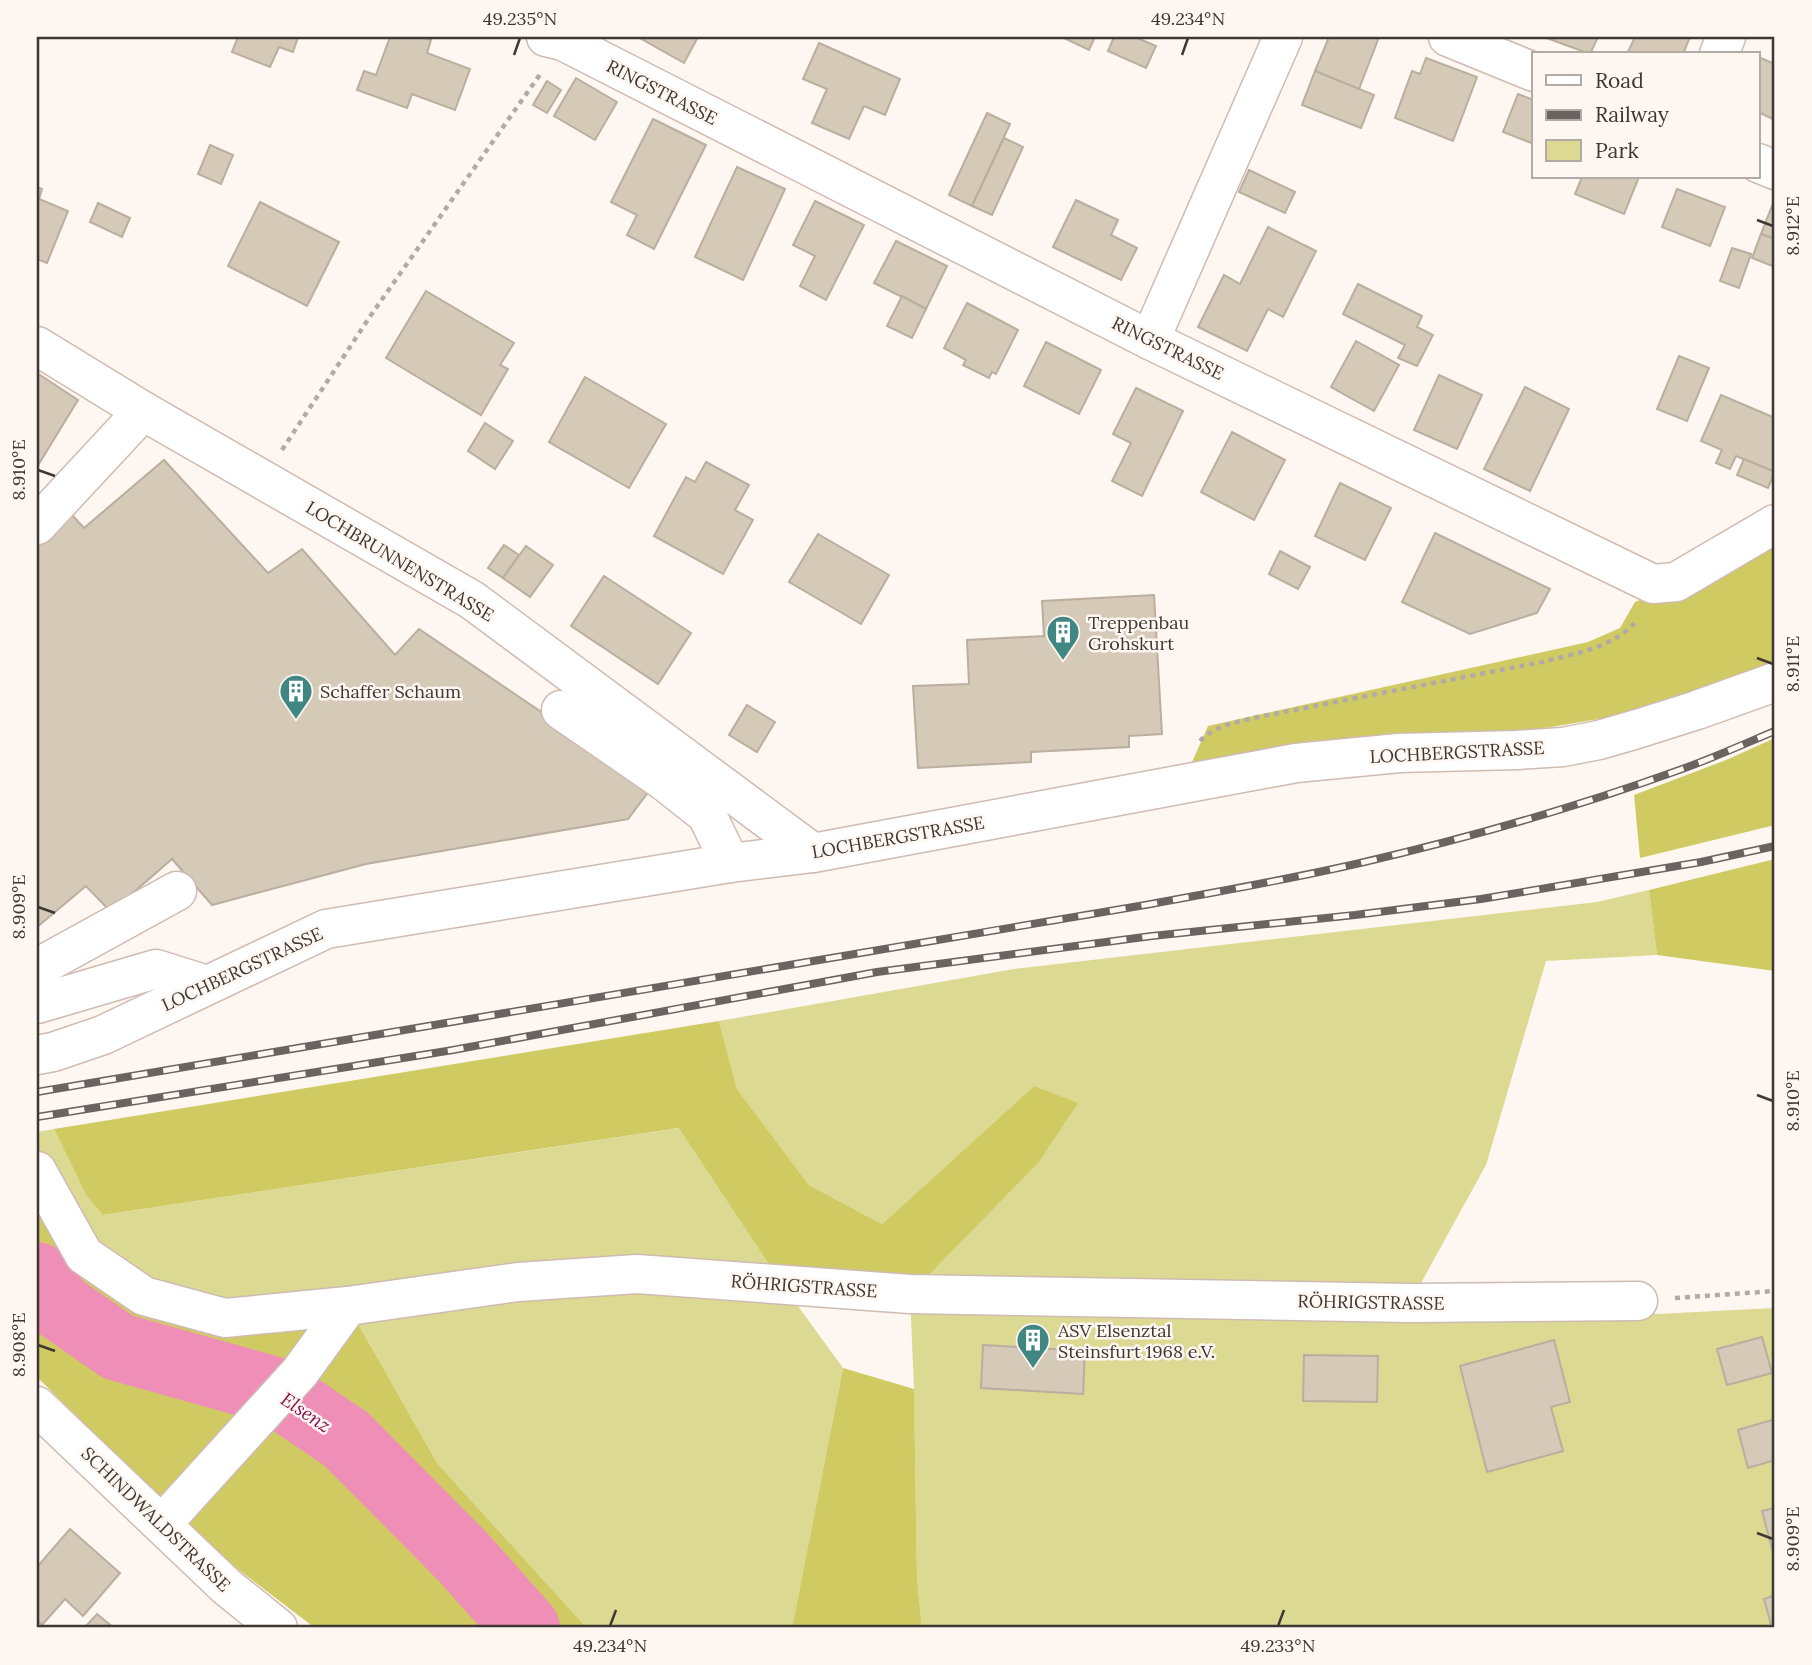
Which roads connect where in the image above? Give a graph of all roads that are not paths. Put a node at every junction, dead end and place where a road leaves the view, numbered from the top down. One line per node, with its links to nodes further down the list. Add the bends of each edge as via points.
1 (1283, 37): 5 (street)
2 (1448, 37): 4 (street)
3 (558, 38): 5 (street, RINGSTRASSE)
4 (1532, 71)
5 (1150, 340): 8 (street, RINGSTRASSE, via 1653,584 1676,582)
6 (37, 346): 7 (street, LOCHBRUNNENSTRASSE)
7 (144, 411): 9 (street); 12 (street, LOCHBRUNNENSTRASSE, via 472,600)
8 (1775, 524)
9 (37, 525)
10 (1775, 682): 12 (street, LOCHBERGSTRASSE, via 1637,729 1563,747 1399,753 1296,763)
11 (561, 710): 13 (street, via 707,815)
12 (813, 853): 13 (street, LOCHBERGSTRASSE)
13 (730, 863): 16 (street, LOCHBERGSTRASSE, via 326,929)
14 (177, 891): 15 (street)
15 (37, 968)
16 (207, 985): 17 (street, via 156,969); 18 (street, LOCHBERGSTRASSE, via 103,1035)
17 (37, 1004)
18 (45, 1053)
19 (37, 1171): 21 (street, RÖHRIGSTRASSE, via 84,1255 144,1296 225,1318)
20 (1638, 1301): 21 (street, RÖHRIGSTRASSE, via 1410,1303 910,1294 637,1274 518,1282)
21 (348, 1306): 23 (street, via 300,1372)
22 (37, 1406): 23 (street, SCHINDWALDSTRASSE)
23 (162, 1524): 24 (street, SCHINDWALDSTRASSE, via 227,1587)
24 (278, 1628)

